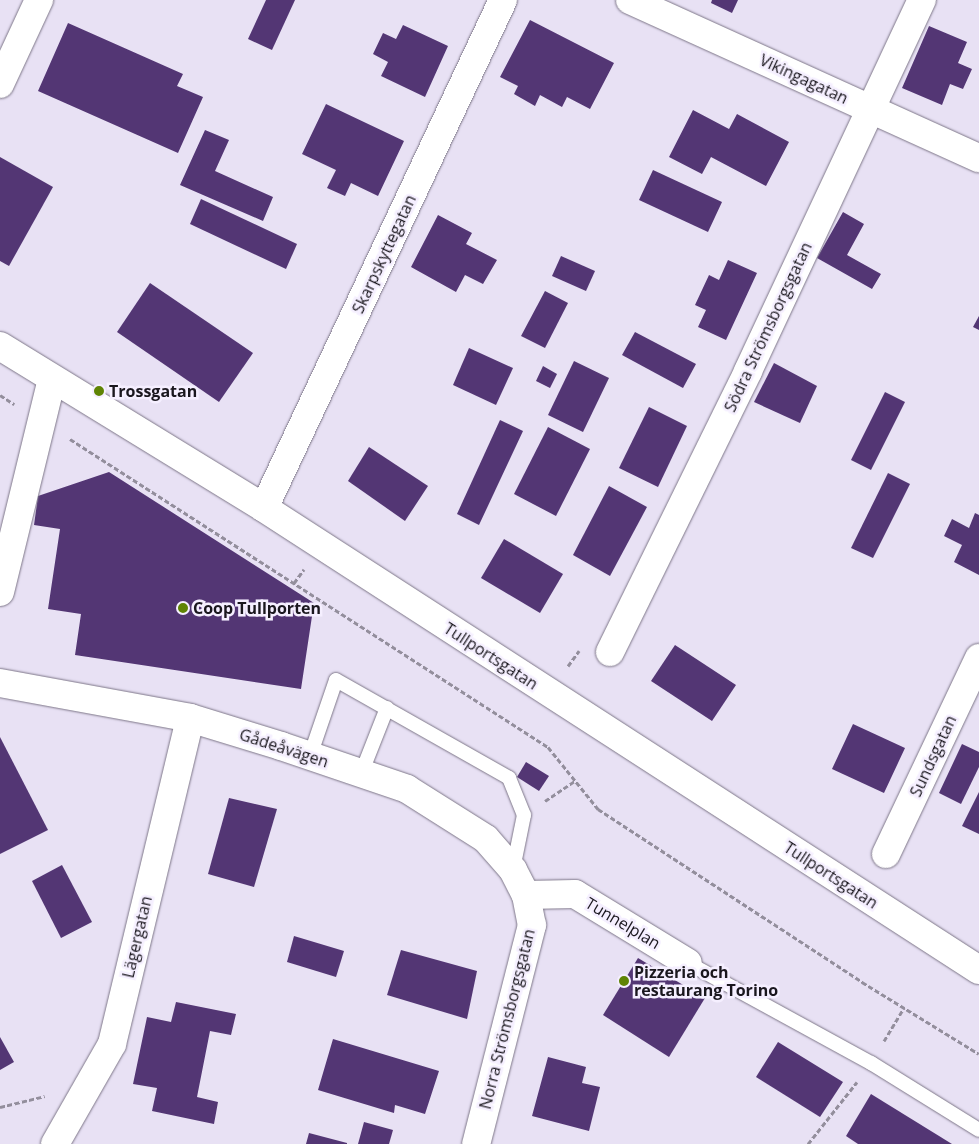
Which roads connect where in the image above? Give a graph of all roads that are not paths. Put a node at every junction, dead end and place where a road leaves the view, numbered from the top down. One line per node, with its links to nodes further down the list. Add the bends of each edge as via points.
1 (39, 0): 5 (street)
2 (503, 0): 10 (street, Skarpskyttegatan)
3 (630, 0): 6 (street, Vikingagatan)
4 (922, 0): 6 (street, Södra Strömsborgsgatan)
5 (0, 84)
6 (870, 110): 7 (street, Vikingagatan); 12 (street, Södra Strömsborgsgatan, via 748,371)
7 (979, 158)
8 (0, 346): 9 (street, Tullportsgatan)
9 (52, 379): 10 (street, Tullportsgatan); 11 (street)
10 (264, 508): 23 (street, Tullportsgatan)
11 (0, 592)
12 (610, 652)
13 (979, 658): 19 (street, Sundsgatan)
14 (0, 683): 16 (street, Gådeåvägen)
15 (387, 708): 17 (lane, via 336,680); 18 (lane); 20 (lane, via 509,778 524,815)
16 (190, 718): 17 (street, Gådeåvägen); 25 (street, Lägergatan, via 112,1044)
17 (310, 756): 18 (street, Gådeåvägen)
18 (361, 774): 20 (street, Gådeåvägen, via 408,789 478,834)
19 (886, 854)
20 (512, 870): 21 (street, Gådeåvägen)
21 (526, 895): 22 (street, Tunnelplan, via 575,894); 26 (street, Norra Strömsborgsgatan, via 532,925)
22 (688, 963): 24 (lane, via 871,1063)
23 (979, 970)
24 (979, 1130)
25 (55, 1144)
26 (476, 1144)

